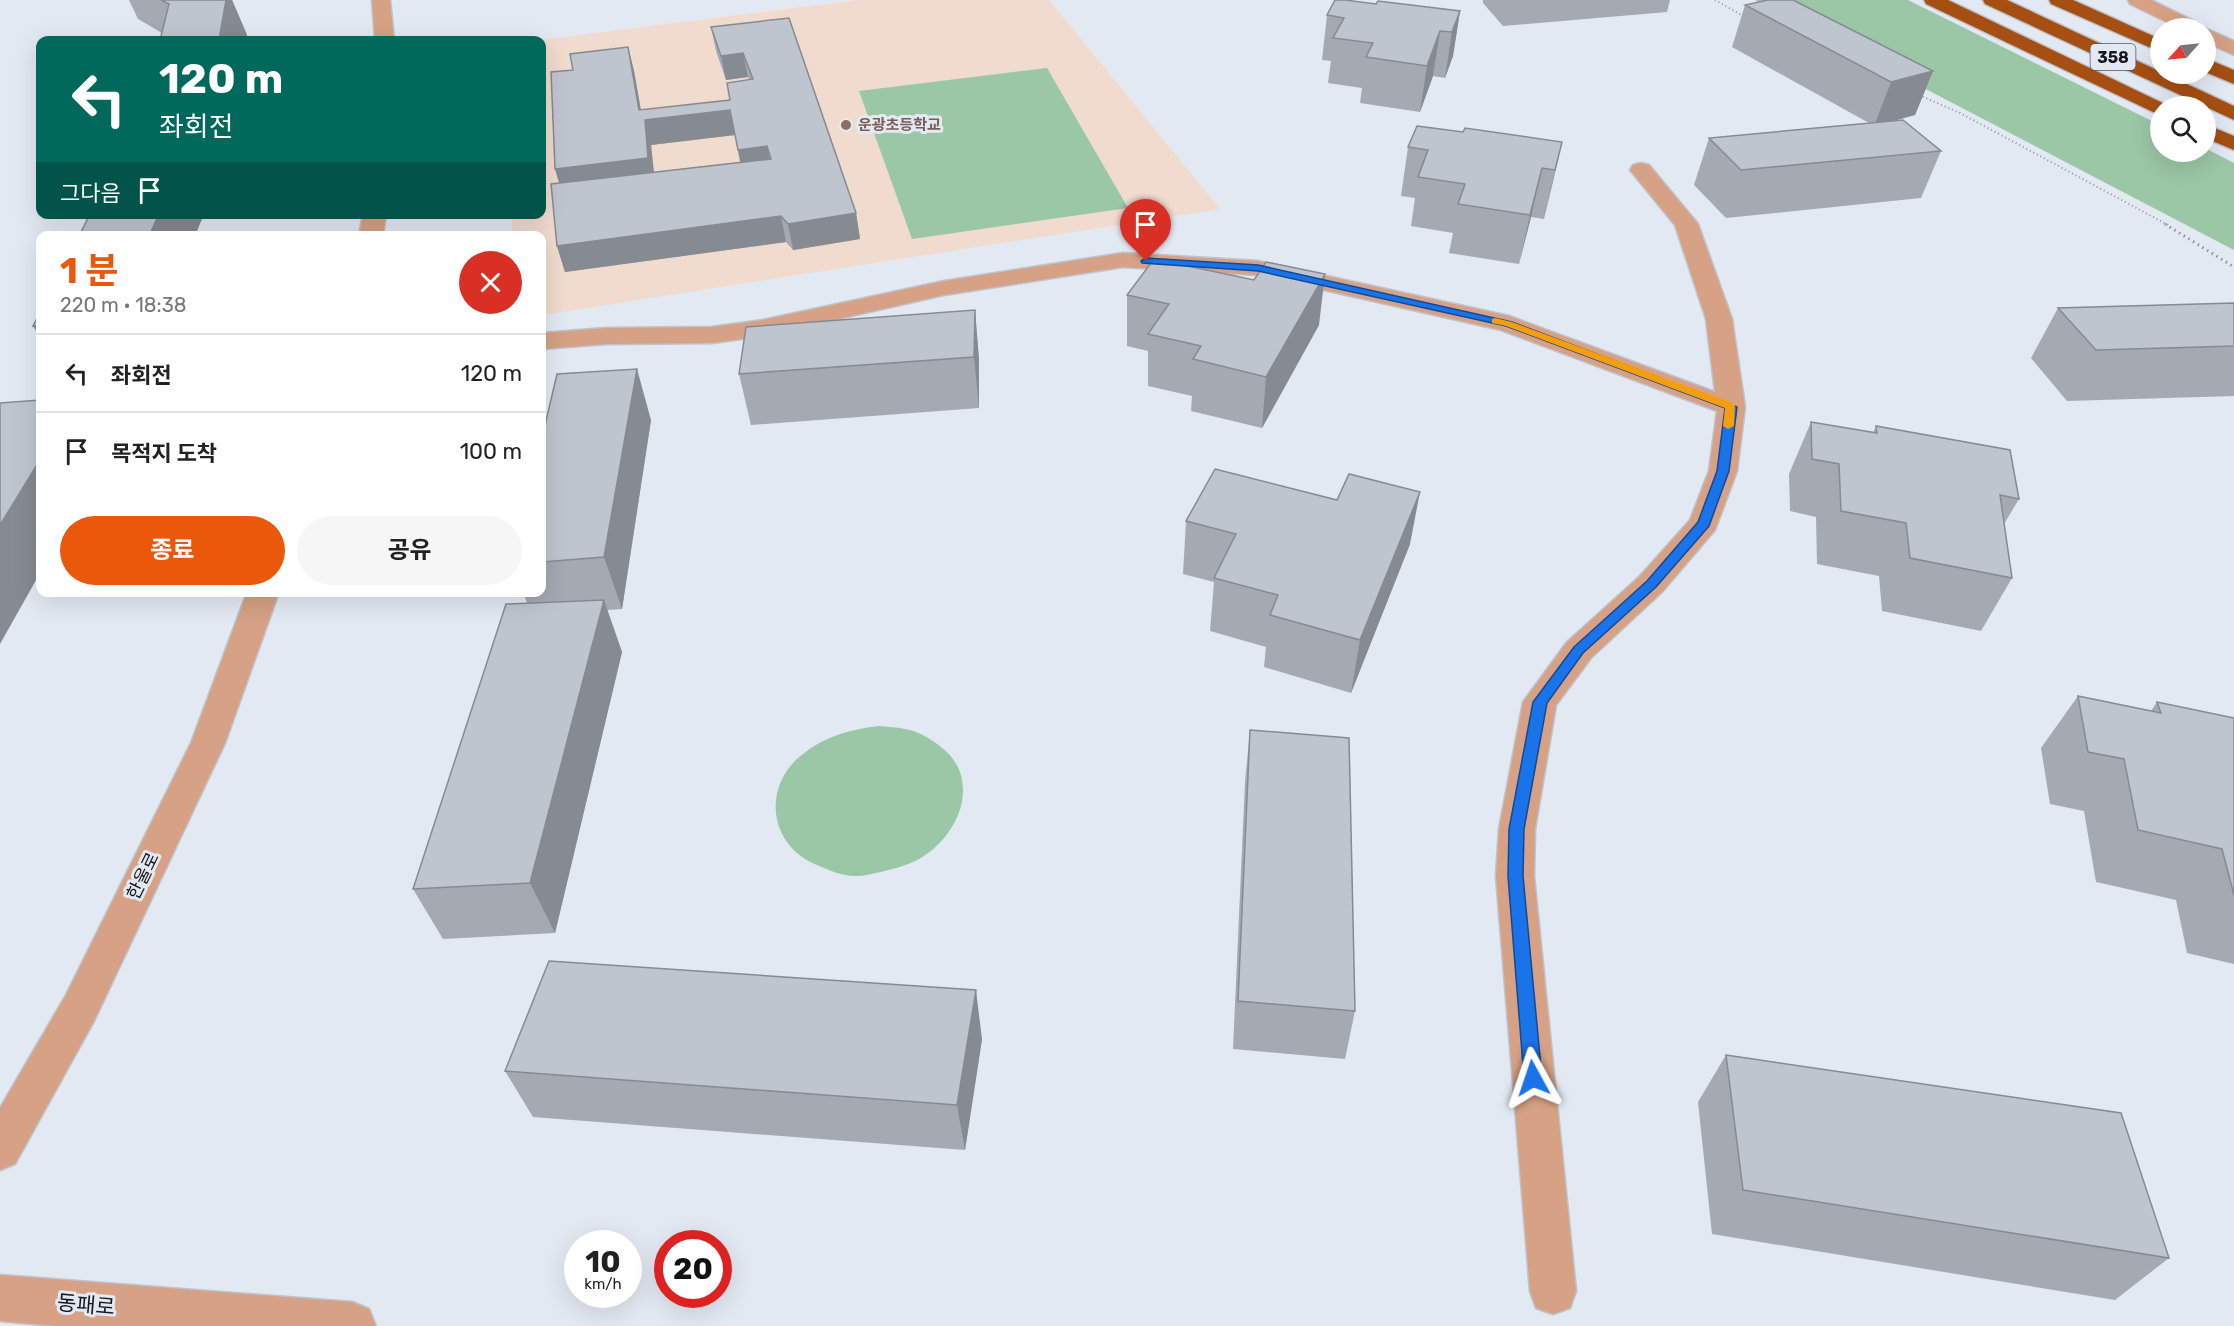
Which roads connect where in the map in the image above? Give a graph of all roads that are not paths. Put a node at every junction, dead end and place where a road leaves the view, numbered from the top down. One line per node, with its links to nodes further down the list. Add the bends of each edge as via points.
1 (381, 0): 8 (street)
2 (1933, 0): 15 (highway)
3 (1992, 0): 16 (highway, 358)
4 (2058, 0): 10 (highway, 358)
5 (2071, 0): 9 (highway)
6 (2137, 0): 7 (street)
7 (2173, 18)
8 (385, 36)
9 (2150, 39)
10 (2150, 40)
11 (2216, 40): 12 (street)
12 (2234, 49)
13 (2216, 70): 14 (highway)
14 (2234, 79)
15 (2150, 103)
16 (2234, 114)
17 (2216, 135): 18 (highway)
18 (2234, 144)
19 (1641, 170): 21 (street, via 1686,224 1719,319)
20 (546, 341): 21 (street, via 712,335 763,328 944,288 1123,260 1146,261 1258,268 1509,324)
21 (1731, 407): 24 (street, via 1723,471 1704,523 1651,584 1579,650 1540,702 1517,829 1515,876)
22 (261, 597): 23 (street, 한울로, via 208,743 80,1008)
23 (0, 1149)
24 (1553, 1292)
25 (0, 1298): 26 (street, 동패로)
26 (352, 1326)

